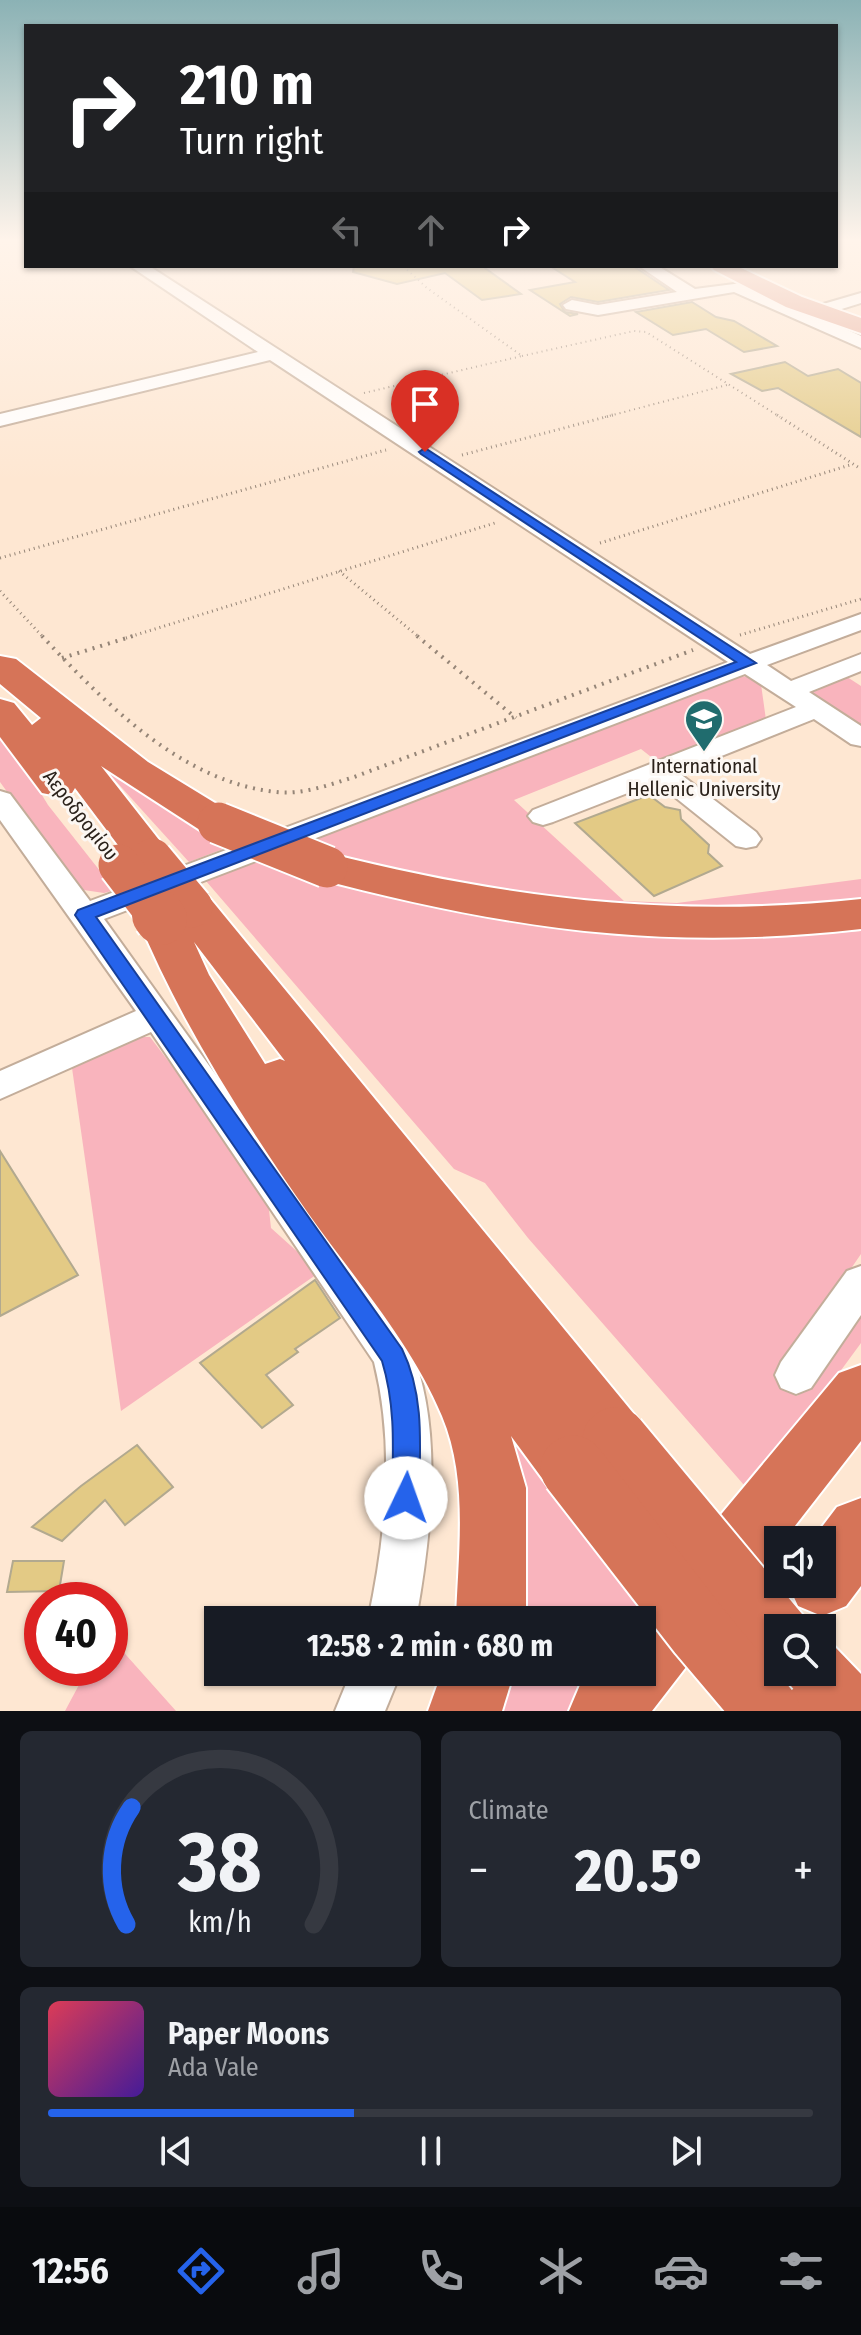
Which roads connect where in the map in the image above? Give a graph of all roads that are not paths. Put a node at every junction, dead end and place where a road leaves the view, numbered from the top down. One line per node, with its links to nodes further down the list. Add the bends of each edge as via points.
1 (223, 321): 4 (street)
2 (813, 321): 3 (street)
3 (861, 343)
4 (274, 354): 5 (street); 8 (street)
5 (0, 420)
6 (861, 621): 8 (street)
7 (861, 662): 10 (street)
8 (748, 663): 10 (street); 21 (street)
9 (2, 665): 18 (highway); 20 (highway, bridge, via 130,770 218,823 327,867 404,889 562,917 710,924)
10 (789, 691): 11 (street)
11 (816, 709): 13 (street); 14 (street)
12 (0, 711): 18 (highway, Αεροδρομίου)
13 (861, 738)
14 (658, 770): 16 (street); 17 (street)
15 (0, 800): 21 (street)
16 (543, 816)
17 (746, 839)
18 (136, 862): 19 (highway, Αεροδρομίου, bridge)
19 (177, 913): 27 (highway); 32 (highway, via 186,977 326,1195 432,1338 473,1412 493,1488)
20 (861, 914)
21 (85, 915): 22 (street)
22 (157, 1015): 23 (street); 31 (street, via 393,1356 404,1390 408,1467)
23 (0, 1086)
24 (861, 1283): 25 (street)
25 (796, 1375)
26 (861, 1393): 35 (highway)
27 (594, 1454): 34 (highway, bridge); 45 (highway, bridge, via 701,1633)
28 (861, 1530): 29 (highway)
29 (836, 1563)
30 (810, 1598): 33 (highway)
31 (395, 1606)
32 (491, 1606)
33 (798, 1614)
34 (764, 1624)
35 (656, 1648)
36 (764, 1657): 44 (highway)
37 (370, 1686): 41 (street)
38 (473, 1686): 42 (highway)
39 (626, 1686): 43 (highway)
40 (823, 1686): 46 (highway)
41 (360, 1711)
42 (465, 1711)
43 (606, 1711)
44 (725, 1711)
45 (767, 1711)
46 (845, 1711)

